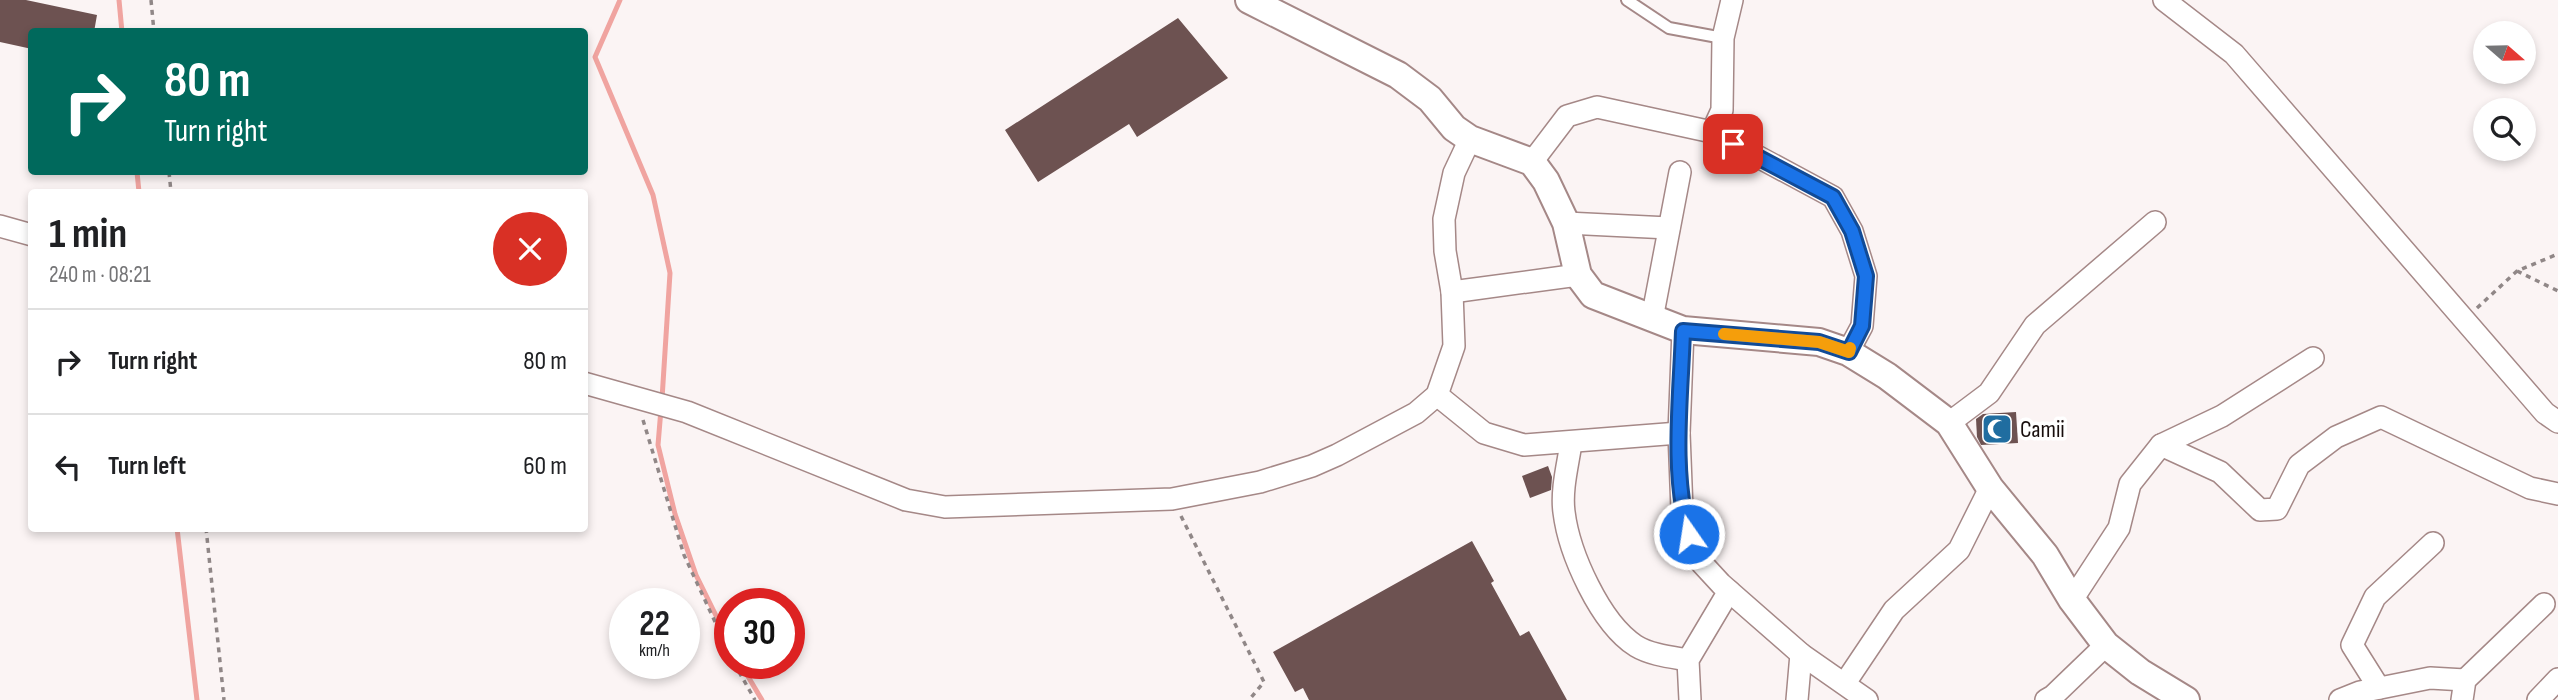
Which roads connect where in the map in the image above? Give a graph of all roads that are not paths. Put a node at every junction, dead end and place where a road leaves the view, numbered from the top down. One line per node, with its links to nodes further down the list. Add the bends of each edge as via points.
1 (1249, 0): 7 (street, via 1398,75)
2 (1627, 0): 5 (lane, via 1669,28)
3 (1732, 0): 5 (street)
4 (2164, 0): 23 (street, via 2234,54 2545,414)
5 (1723, 38): 6 (street, via 1722,110)
6 (1712, 132): 8 (street, via 1597,107 1567,116); 19 (street, via 1833,197 1852,231 1866,276 1862,326)
7 (1470, 139): 8 (street); 16 (street, via 1454,173 1444,219)
8 (1532, 162): 11 (street)
9 (1680, 172): 13 (street)
10 (2155, 222): 24 (street, via 2035,325 1989,393)
11 (1566, 223): 13 (street); 15 (street)
12 (0, 226): 14 (street)
13 (1669, 228): 17 (street)
14 (28, 234)
15 (1578, 275): 16 (street); 17 (street, via 1593,295)
16 (1452, 292): 22 (street, via 1454,346)
17 (1652, 319): 18 (street)
18 (1683, 331): 19 (street, via 1819,342); 25 (street)
19 (1849, 352): 24 (street)
20 (2313, 358): 27 (street, via 2222,416)
21 (588, 384): 22 (street, via 687,412 905,500 945,507 1172,499 1260,482 1312,467 1416,413)
22 (1437, 395): 26 (street, via 1484,433 1524,445)
23 (2558, 422)
24 (1949, 423): 28 (street)
25 (1679, 433): 26 (street); 31 (street, via 1682,510 1697,558)
26 (1571, 443): 36 (street, via 1563,509 1569,538 1592,590 1610,622 1637,646)
27 (2161, 445): 29 (street, via 2220,472 2260,510 2277,509 2299,465 2336,437 2381,417 2530,488); 32 (street, via 2130,484 2119,528)
28 (1990, 488): 32 (street, via 2045,555); 38 (street, via 1959,550 1894,610)
29 (2558, 494)
30 (2433, 544): 39 (street, via 2375,597 2352,645)
31 (1729, 591): 35 (street); 36 (street)
32 (2072, 600): 34 (street)
33 (2544, 604): 40 (street)
34 (2106, 645): 41 (street); 45 (street)
35 (1801, 654): 38 (street); 43 (street)
36 (1688, 660): 42 (street)
37 (2558, 679): 47 (street)
38 (1845, 683): 44 (street)
39 (2379, 688): 40 (street, via 2430,678); 46 (street)
40 (2463, 690)
41 (2052, 699)
42 (1690, 700)
43 (1797, 700)
44 (1867, 700)
45 (2186, 700)
46 (2340, 700)
47 (2538, 700)

